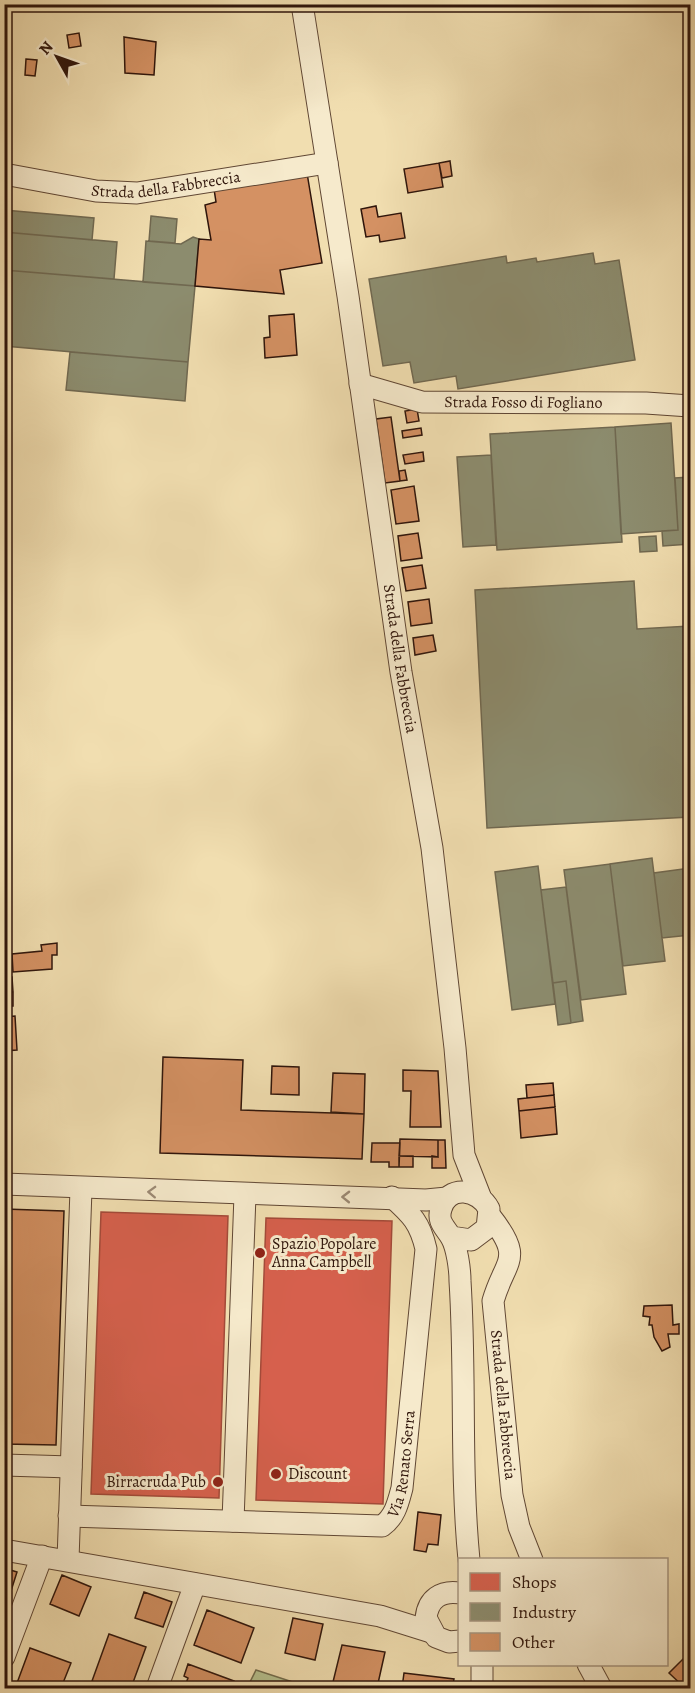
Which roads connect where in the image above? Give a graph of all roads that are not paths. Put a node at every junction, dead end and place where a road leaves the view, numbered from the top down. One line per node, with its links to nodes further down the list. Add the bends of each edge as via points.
1 (302, 4): 2 (street, Strada della Fabbreccia)
2 (327, 163): 3 (street, Strada della Fabbreccia, via 138,193 96,191); 4 (street, Strada della Fabbreccia)
3 (4, 174)
4 (360, 384): 5 (street, Strada Fosso di Fogliano, via 422,402); 6 (street, Strada della Fabbreccia, via 401,672 432,848)
5 (690, 406)
6 (464, 1155): 10 (street, Strada della Fabbreccia); 11 (street, Strada della Fabbreccia)
7 (6, 1183): 8 (street)
8 (81, 1189): 9 (street, one-way to 8); 17 (street)
9 (245, 1195): 12 (street, one-way to 9); 19 (street)
10 (450, 1196): 11 (street, via 467,1191); 12 (street, via 426,1200); 14 (street, Strada della Fabbreccia, via 441,1208 439,1219 443,1229)
11 (480, 1196): 13 (street, Strada della Fabbreccia)
12 (392, 1197): 19 (street, Via Renato Serra, via 422,1230 426,1249 402,1488 396,1509 382,1526)
13 (490, 1216): 14 (street, via 487,1228); 15 (street, Strada della Fabbreccia)
14 (467, 1238): 15 (street); 22 (street, Strada della Fabbreccia, via 460,1278 465,1416 463,1492)
15 (510, 1250): 23 (street, Strada della Fabbreccia, via 511,1260 493,1301 512,1495)
16 (4, 1465): 17 (street)
17 (71, 1467): 18 (street)
18 (69, 1516): 19 (street, Via Renato Serra); 24 (street)
19 (233, 1521)
20 (4, 1550): 21 (street)
21 (42, 1556): 24 (street); 30 (street)
22 (469, 1558)
23 (531, 1558)
24 (68, 1560): 25 (street)
25 (195, 1584): 28 (street); 32 (street)
26 (457, 1587): 27 (street)
27 (430, 1603): 28 (street); 29 (street, via 426,1618)
28 (380, 1616): 29 (street)
29 (450, 1642)
30 (4, 1657)
31 (589, 1666): 33 (street)
32 (157, 1689)
33 (602, 1689)

